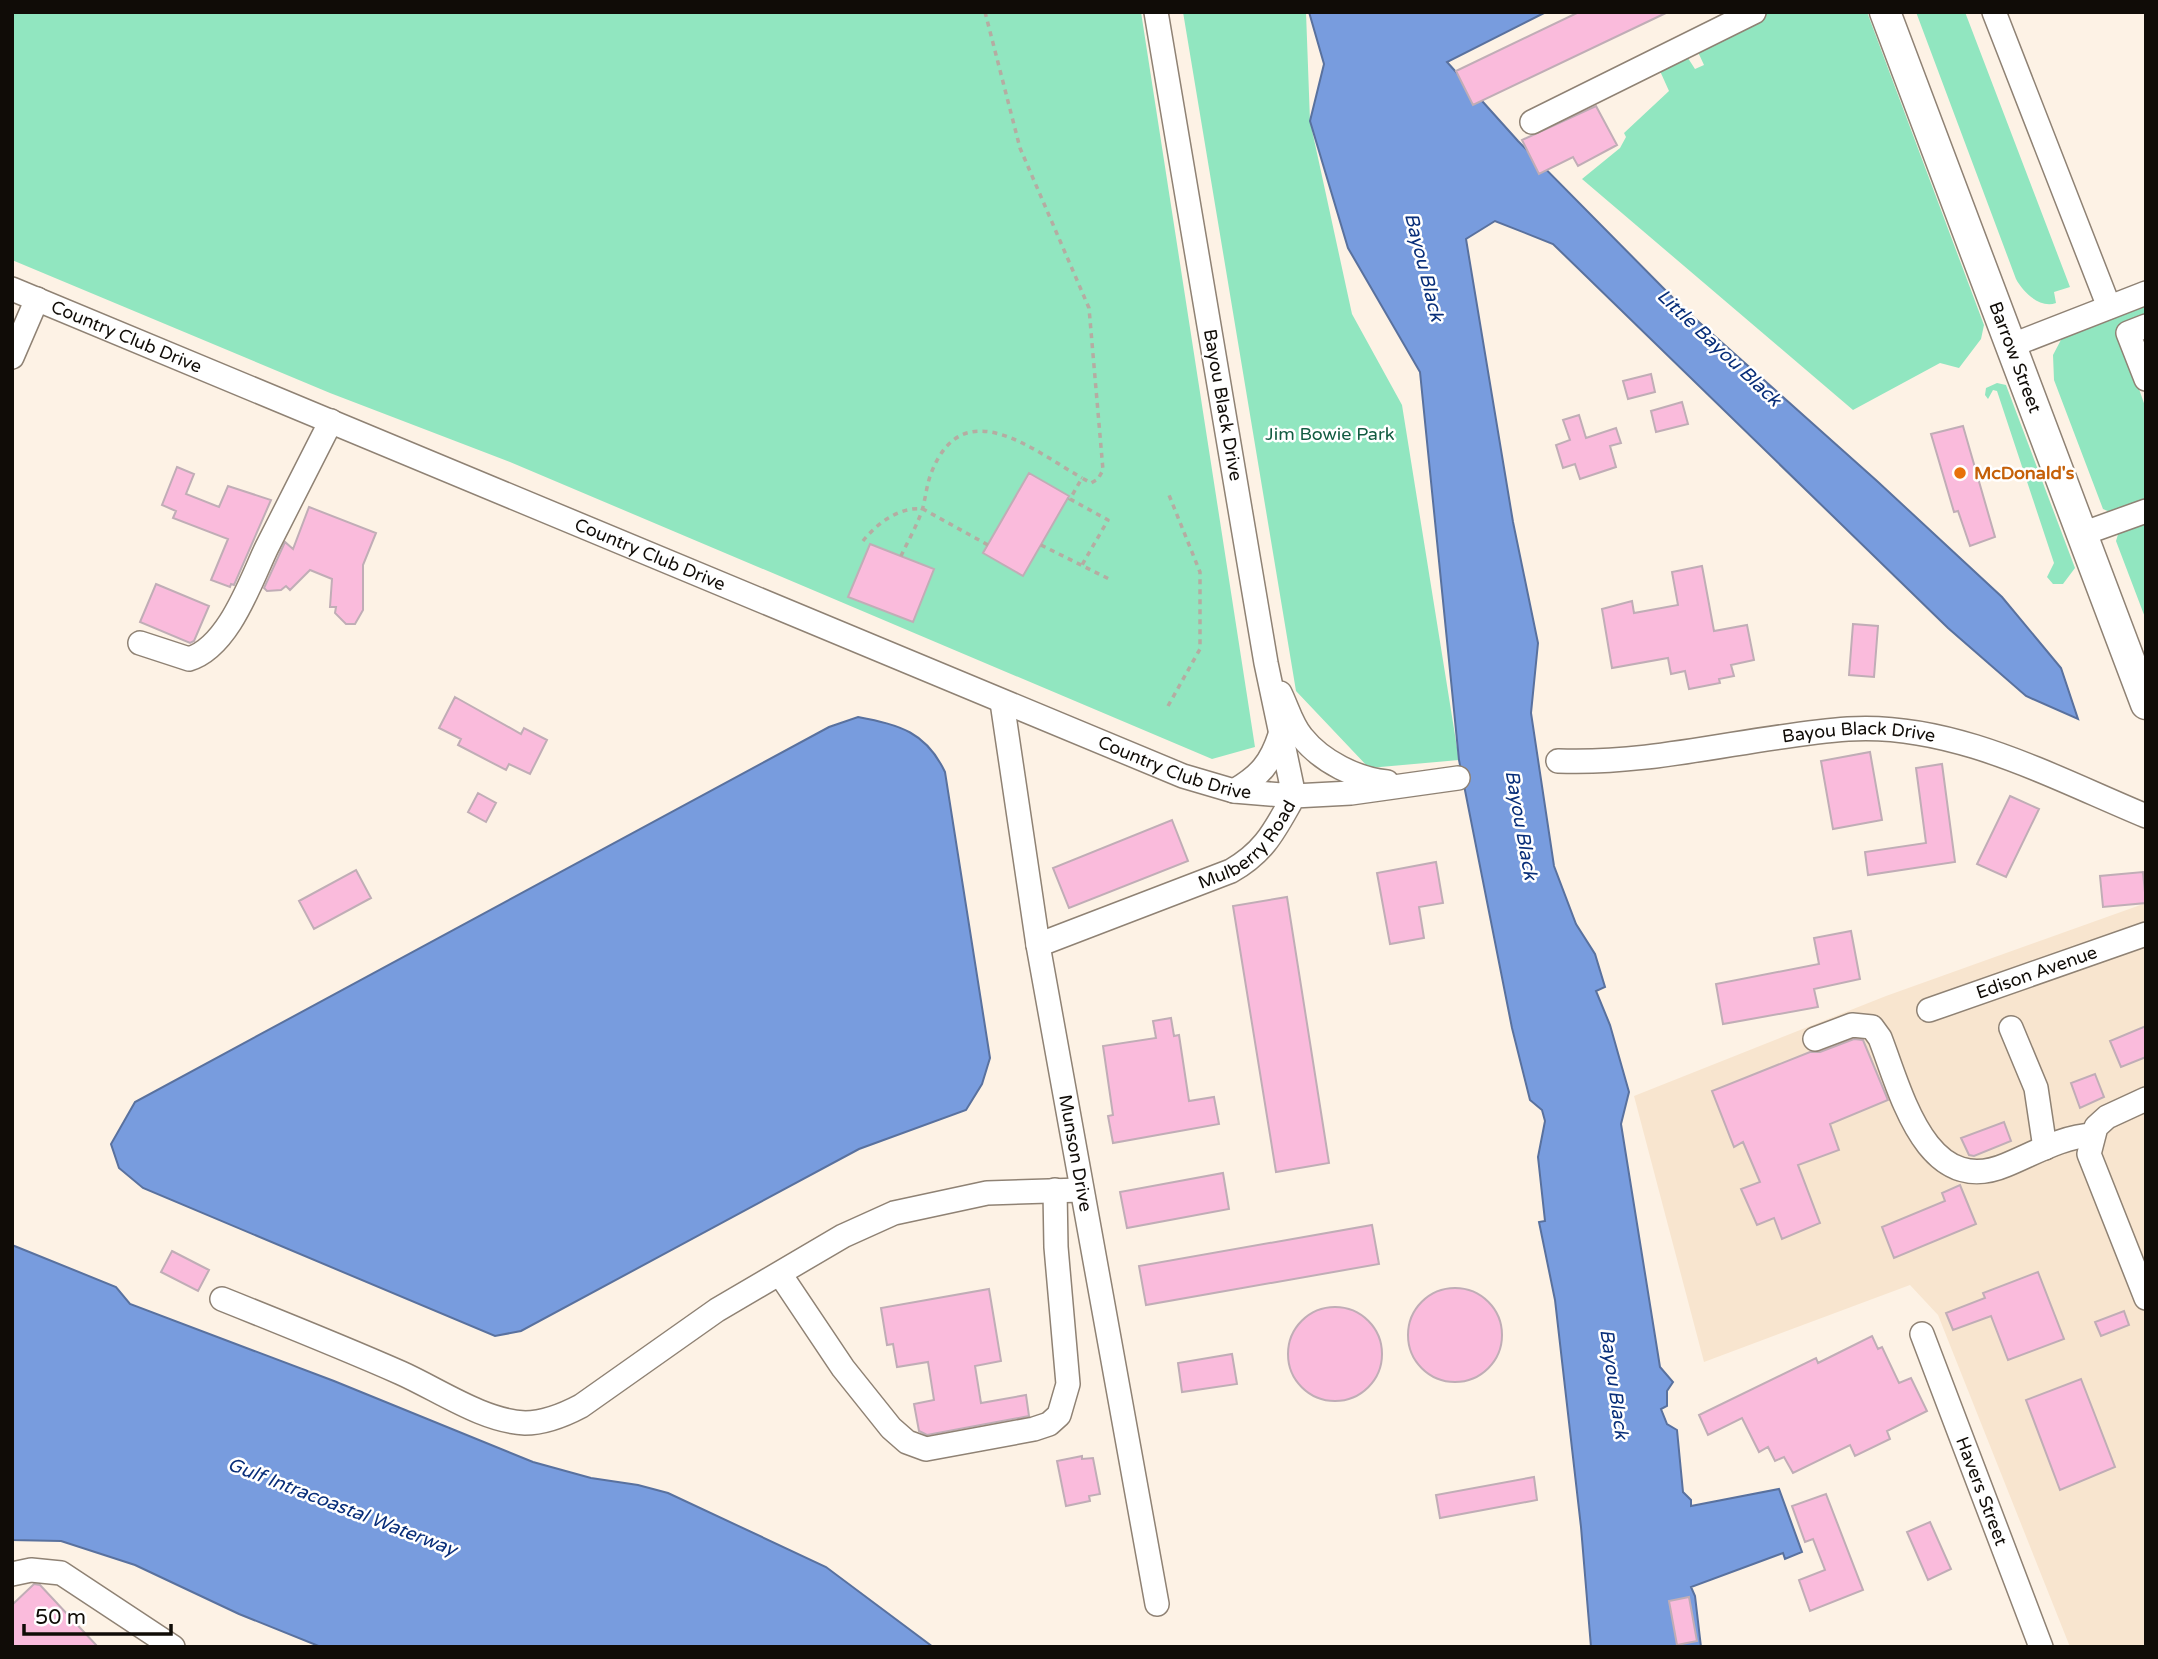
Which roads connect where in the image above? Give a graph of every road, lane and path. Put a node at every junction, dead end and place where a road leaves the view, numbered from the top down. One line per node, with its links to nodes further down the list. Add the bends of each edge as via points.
1 (985, 12): 16 (path, via 1020,148 1089,308 1103,470 1091,483)
2 (1156, 12): 28 (street, Bayou Black Drive)
3 (1755, 12): 6 (street)
4 (1885, 12): 12 (main road, Barrow Street)
5 (1994, 12): 10 (street)
6 (1532, 122)
7 (12, 289): 9 (street, Country Club Drive)
8 (2146, 293): 10 (street)
9 (37, 299): 13 (street); 15 (street, Country Club Drive)
10 (2109, 307): 12 (street)
11 (2146, 326): 14 (street, via 2128,333)
12 (2010, 345): 20 (main road, Barrow Street)
13 (12, 357)
14 (2146, 379)
15 (331, 421): 27 (street, via 230,623 188,659); 30 (street, Country Club Drive)
16 (1082, 478): 18 (path, via 1015,440 973,430 958,434 943,449 927,485); 25 (path, via 1070,499 1108,520)
17 (1169, 495): 31 (path, via 1200,572 1200,649)
18 (923, 509): 21 (path, via 900,512); 22 (path); 24 (path)
19 (2146, 510): 20 (street)
20 (2082, 534): 29 (main road, Barrow Street)
21 (863, 541)
22 (988, 545)
23 (1041, 545): 25 (path)
24 (901, 556)
25 (1082, 565): 26 (path)
26 (1110, 579)
27 (139, 643)
28 (1266, 663): 32 (street, Bayou Black Drive); 35 (street, via 1301,737 1326,759 1356,775)
29 (2143, 685)
30 (1002, 702): 36 (street, Country Club Drive, via 1183,776); 40 (street, Munson Drive)
31 (1168, 706)
32 (1280, 735): 36 (street, via 1263,772); 37 (street, Bayou Black Drive)
33 (1558, 761): 38 (street, Bayou Black Drive, via 1602,763 1850,729 1918,733 2023,763)
34 (1458, 778): 35 (street, Mulberry Road)
35 (1404, 785): 37 (street, Mulberry Road)
36 (1234, 791): 37 (street, Country Club Drive)
37 (1294, 796): 40 (street, Mulberry Road, via 1265,846 1231,871)
38 (2146, 816)
39 (2146, 934): 41 (street, Edison Avenue)
40 (1038, 945): 48 (street, Munson Drive)
41 (1928, 1010)
42 (2011, 1028): 46 (street, via 2036,1088)
43 (1815, 1039): 46 (street, via 1852,1025 1872,1027 1914,1125 1927,1146 1950,1164 1987,1171)
44 (2146, 1099): 45 (street, via 2107,1117)
45 (2093, 1135): 46 (street); 50 (street, via 2089,1153 2093,1170)
46 (2045, 1149)
47 (1055, 1190): 48 (street); 49 (street, via 987,1193 894,1213 843,1236); 49 (street, via 1068,1384 1059,1415 1034,1429 926,1449 907,1442 843,1368)
48 (1081, 1190): 54 (street, Munson Drive)
49 (780, 1274): 51 (street, via 680,1333 581,1406 562,1416 525,1423 479,1409)
50 (2146, 1298)
51 (222, 1299)
52 (1922, 1334): 56 (street, Havers Street)
53 (12, 1574): 55 (street, via 31,1570 61,1573)
54 (1157, 1604)
55 (173, 1647)
56 (2041, 1647)

